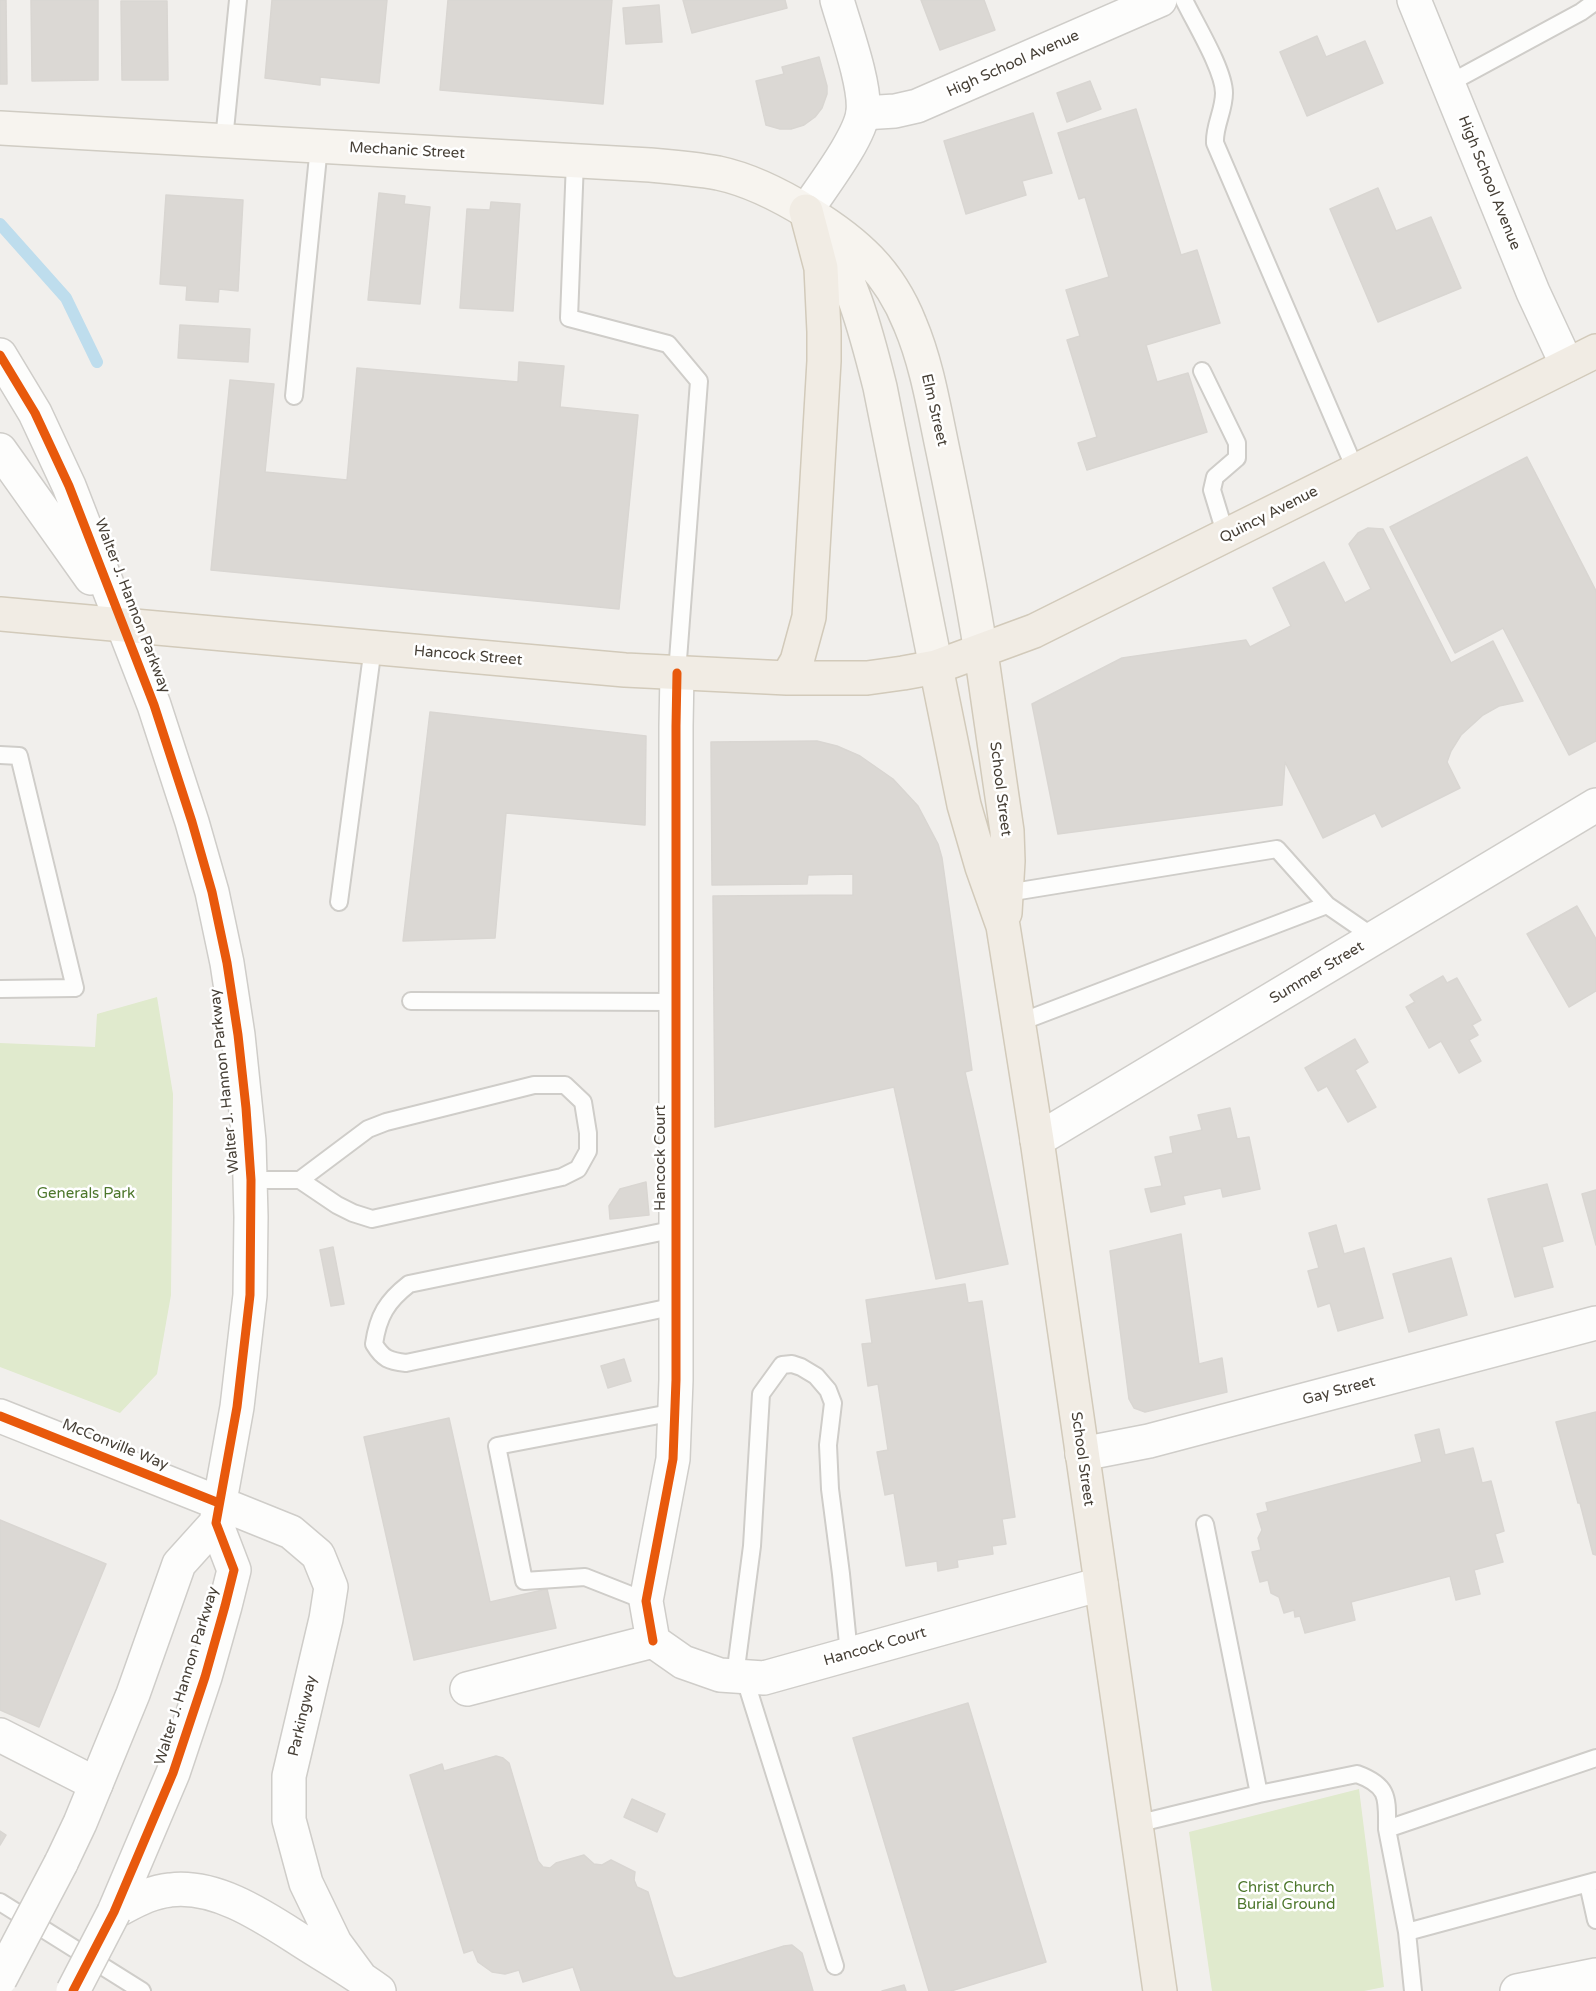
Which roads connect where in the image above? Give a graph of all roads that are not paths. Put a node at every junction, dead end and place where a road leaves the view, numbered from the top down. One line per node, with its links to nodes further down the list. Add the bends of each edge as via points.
1 (238, 0): 10 (lane)
2 (837, 0): 8 (street, via 861,86)
3 (1160, 0): 8 (street, High School Avenue, via 917,106)
4 (1184, 0): 20 (lane, via 1223,79 1224,96 1214,131 1215,143)
5 (1414, 0): 7 (street, High School Avenue)
6 (1596, 1): 7 (lane)
7 (1448, 84): 16 (street, High School Avenue)
8 (863, 113): 13 (street, via 851,142)
9 (0, 128): 10 (main road, Mechanic Street)
10 (224, 140): 11 (main road, Mechanic Street)
11 (319, 146): 12 (main road, Mechanic Street); 18 (lane)
12 (575, 161): 13 (main road, Mechanic Street, via 717,173 771,191); 27 (lane, via 569,318 668,344 699,381)
13 (806, 211): 25 (main road, Elm Street, via 847,237 866,255 882,273 910,323 937,423); 26 (main road, via 832,249 872,354); 28 (main road, via 820,268 824,361 809,617 797,661)
14 (1596, 351): 16 (main road, Quincy Avenue)
15 (0, 355): 23 (street, Walter J. Hannon Parkway, via 52,447)
16 (1567, 365): 20 (main road, Quincy Avenue)
17 (1202, 371): 21 (lane, via 1237,442 1237,458 1215,477 1212,490)
18 (294, 396)
19 (0, 450): 23 (street, Walter J. Hannon Parkway)
20 (1356, 471): 21 (main road, Quincy Avenue)
21 (1226, 536): 25 (main road, Quincy Avenue, via 1034,631)
22 (0, 614): 23 (main road, Hancock Street)
23 (122, 624): 24 (main road, Hancock Street); 41 (street, Walter J. Hannon Parkway, via 170,752 220,929 238,1035)
24 (374, 647): 27 (main road, Hancock Street); 32 (lane)
25 (981, 652): 26 (main road, Quincy Avenue); 31 (main road, School Street, via 1007,831)
26 (936, 667): 28 (main road, Hancock Street, via 867,678); 34 (main road, School Street, via 964,805)
27 (677, 673): 28 (main road, Hancock Street); 38 (street, Hancock Court)
28 (787, 678)
29 (0, 755): 36 (lane, via 19,756 75,988)
30 (1596, 805): 35 (street, Summer Street)
31 (1007, 893): 33 (lane, via 1277,849); 34 (main road, School Street)
32 (339, 902)
33 (1327, 905): 35 (lane); 39 (lane)
34 (1004, 926): 39 (main road, School Street)
35 (1375, 938): 40 (street, Summer Street)
36 (0, 989)
37 (411, 1001): 38 (lane)
38 (676, 1002): 43 (street, Hancock Court)
39 (1018, 1023): 40 (main road, School Street)
40 (1037, 1140): 48 (main road, School Street)
41 (251, 1180): 42 (lane); 49 (street, Walter J. Hannon Parkway, via 250,1295 237,1407)
42 (300, 1180): 42 (lane, via 337,1205 372,1219 562,1177 578,1169 588,1151 583,1102 565,1085 534,1085 386,1122 368,1129)
43 (676, 1229): 44 (street, Hancock Court); 44 (lane, via 409,1284 383,1311 374,1344 380,1354 406,1363)
44 (676, 1306): 46 (street, Hancock Court)
45 (1596, 1323): 48 (street, Gay Street, via 1149,1441)
46 (675, 1412): 52 (street, Hancock Court, via 673,1459); 52 (lane, via 497,1446 524,1581 585,1577)
47 (0, 1416): 49 (street, McConville Way)
48 (1082, 1454): 51 (main road, School Street)
49 (218, 1513): 59 (street, via 179,1564); 65 (street, Walter J. Hannon Parkway, via 234,1570 225,1606 173,1773); 71 (street, Parkingway, via 291,1532 318,1555 331,1587 289,1776 289,1820 306,1883 335,1944)
50 (1205, 1524): 60 (lane)
51 (1101, 1584): 54 (street, Hancock Court); 61 (main road, School Street)
52 (646, 1600): 53 (street, Hancock Court)
53 (653, 1641): 55 (street, Hancock Court, via 683,1662 720,1675); 56 (street)
54 (849, 1654): 55 (street, Hancock Court, via 764,1678); 55 (lane, via 830,1489 828,1445 833,1403 816,1376 792,1364 782,1365 761,1394)
55 (740, 1676): 68 (lane)
56 (467, 1689)
57 (0, 1735): 59 (street)
58 (1596, 1758): 62 (lane)
59 (96, 1784): 70 (street, bridge, via 61,1863)
60 (1259, 1794): 61 (lane); 62 (lane, via 1357,1774 1373,1780 1387,1797)
61 (1136, 1824): 74 (main road, School Street)
62 (1387, 1829): 67 (lane)
63 (1592, 1883): 66 (lane); 67 (lane)
64 (0, 1902): 73 (lane)
65 (114, 1912): 71 (street, Parkingway, via 148,1894 171,1890 196,1891 232,1901); 72 (street, Walter J. Hannon Parkway, bridge)
66 (1596, 1920)
67 (1407, 1932): 75 (lane)
68 (835, 1966)
69 (1596, 1975): 76 (street)
70 (0, 1978)
71 (370, 1984)
72 (73, 1991)
73 (142, 1991)
74 (1160, 1991)
75 (1413, 1991)
76 (1517, 1991)

